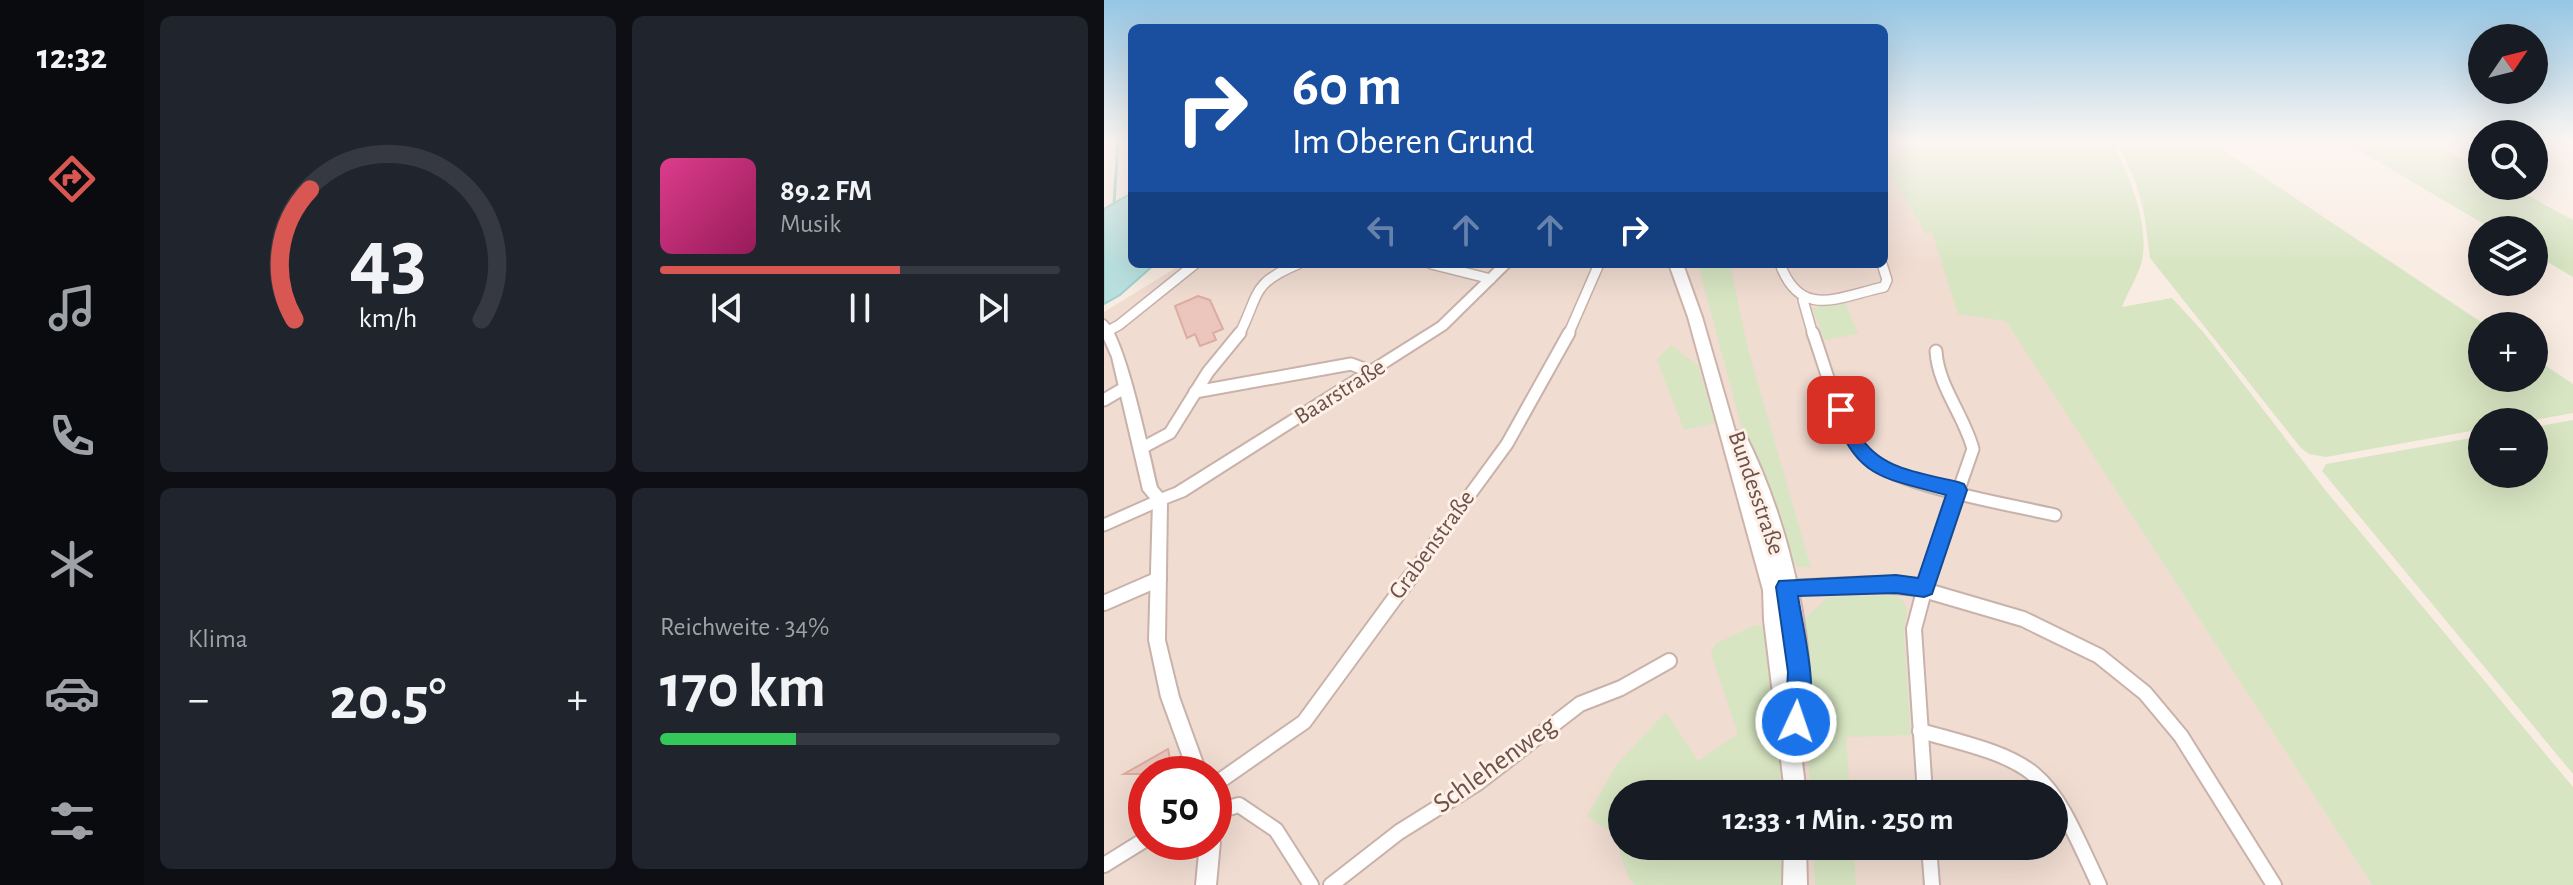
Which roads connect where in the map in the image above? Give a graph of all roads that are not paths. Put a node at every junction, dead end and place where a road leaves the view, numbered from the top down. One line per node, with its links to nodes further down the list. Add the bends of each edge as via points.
1 (1189, 268): 13 (street)
2 (1286, 268): 17 (street, via 1258,288 1240,333)
3 (1447, 268): 10 (street)
4 (1502, 268): 10 (street, Baarstraße)
5 (1597, 268): 31 (street, Grabenstraße, via 1571,329 1507,444 1304,722)
6 (1677, 268): 12 (main road, Bundesstraße)
7 (1684, 268): 12 (main road, Bundesstraße)
8 (1781, 268): 11 (street, via 1787,284)
9 (1883, 268): 11 (street, via 1884,287 1820,302)
10 (1491, 279): 15 (street, Baarstraße, via 1442,326)
11 (1803, 300): 20 (street, via 1851,436 1864,456 1884,471)
12 (1695, 317): 26 (main road, Bundesstraße, via 1716,387 1748,456)
13 (1106, 328): 16 (street)
14 (1936, 351): 20 (street, via 1937,368 1973,449)
15 (1372, 372): 17 (street, via 1351,364); 21 (street, Baarstraße)
16 (1126, 387): 18 (street); 19 (street)
17 (1195, 392): 19 (street, via 1170,433)
18 (1104, 399)
19 (1140, 449): 21 (street, via 1150,490)
20 (1958, 490): 22 (street); 25 (street)
21 (1160, 500): 23 (street); 24 (street)
22 (2055, 515)
23 (1104, 525)
24 (1159, 579): 27 (street); 30 (street, via 1157,640)
25 (1924, 588): 26 (street, via 1896,584); 29 (street, via 1914,629); 46 (street, via 2042,624 2087,646 2126,676 2177,731)
26 (1779, 589): 32 (main road, Bundesstraße, via 1773,620)
27 (1104, 603)
28 (1669, 661): 42 (street, Schlehenweg, via 1580,704)
29 (1920, 731): 33 (street); 45 (street, via 2008,756 2033,769 2052,789)
30 (1191, 756)
31 (1232, 772)
32 (1794, 780)
33 (1924, 780)
34 (1232, 807): 41 (street, via 1239,805 1276,830)
35 (1128, 850): 39 (street)
36 (1208, 860): 40 (street)
37 (1795, 860): 43 (main road)
38 (1930, 860): 44 (street)
39 (1104, 865)
40 (1206, 885)
41 (1311, 885)
42 (1331, 885)
43 (1795, 885)
44 (1932, 885)
45 (2099, 885)
46 (2274, 885)

